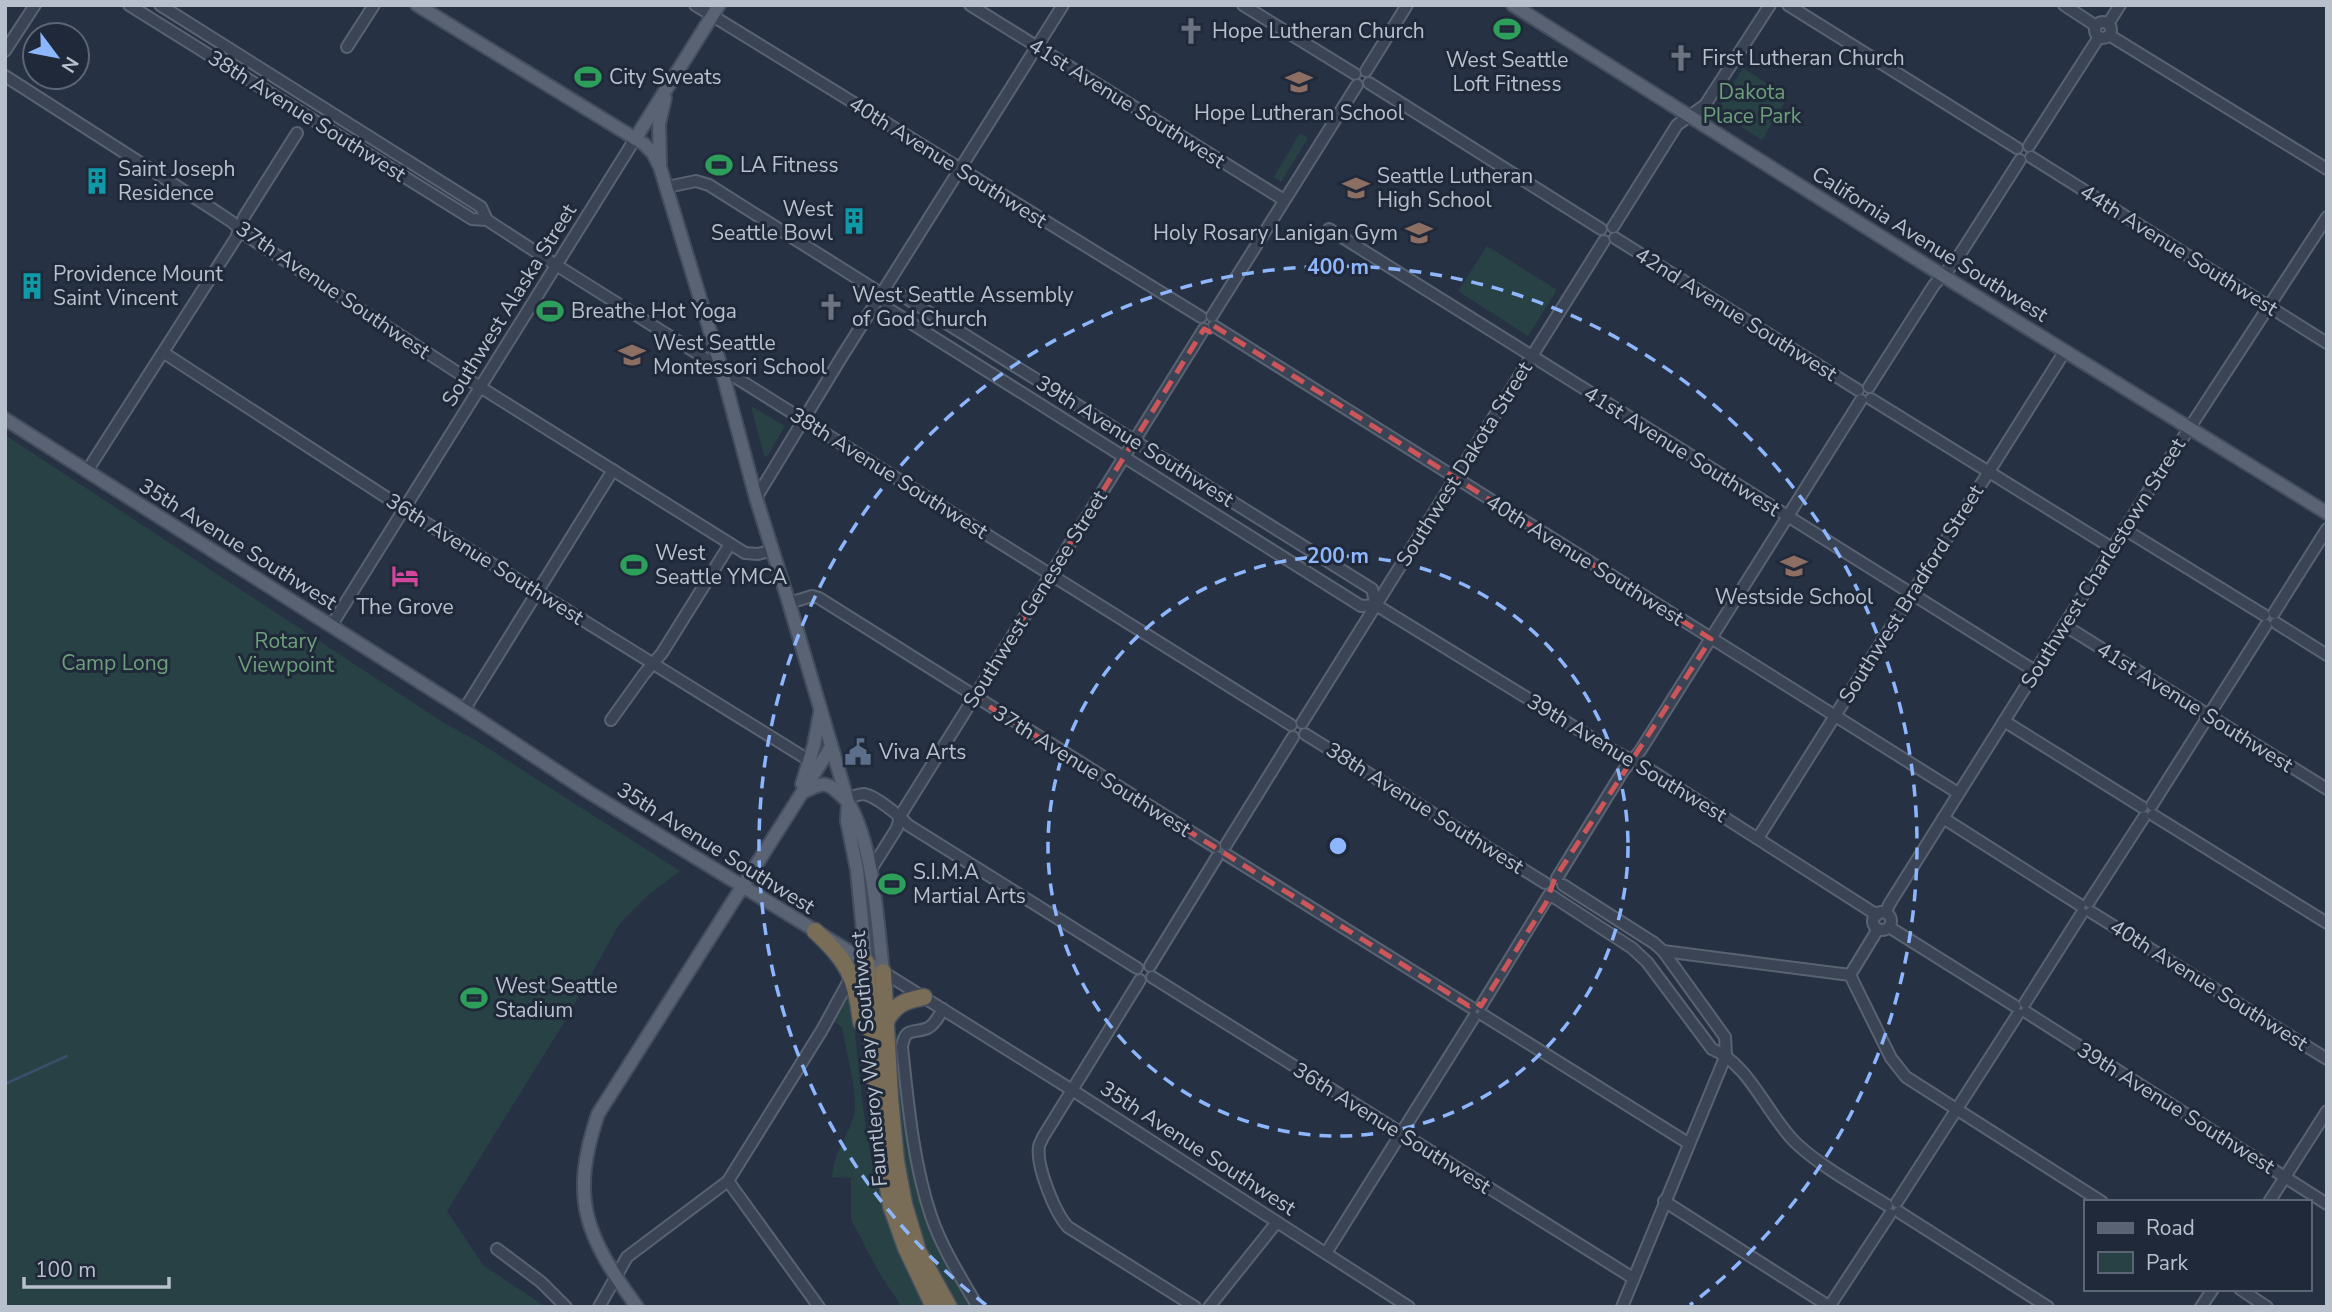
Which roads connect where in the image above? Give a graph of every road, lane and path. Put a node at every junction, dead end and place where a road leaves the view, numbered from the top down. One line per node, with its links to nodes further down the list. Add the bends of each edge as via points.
1 (35, 5): 21 (street)
2 (129, 5): 35 (street, 38th Avenue Southwest, via 472,219)
3 (160, 5): 35 (street, 38th Avenue Southwest, via 481,207)
4 (373, 5): 19 (street)
5 (417, 5): 27 (main road, Fauntleroy Way Southwest)
6 (695, 5): 17 (street, 40th Avenue Southwest)
7 (970, 5): 20 (street, 41st Avenue Southwest)
8 (1063, 5): 20 (street)
9 (1243, 5): 24 (street, 42nd Avenue Southwest)
10 (1408, 5): 24 (street, Southwest Genesee Street)
11 (1513, 5): 25 (main road, California Avenue Southwest)
12 (1771, 5): 13 (street); 25 (street, Southwest Dakota Street, via 1705,105)
13 (1778, 5)
14 (1788, 5): 28 (street, 44th Avenue Southwest)
15 (2064, 5): 18 (street)
16 (2120, 5): 18 (street)
17 (716, 11): 22 (main road, Southwest Alaska Street); 30 (street, 40th Avenue Southwest)
18 (2103, 30): 28 (street); 31 (street)
19 (346, 47)
20 (1038, 47): 30 (street); 33 (street, 41st Avenue Southwest)
21 (5, 51)
22 (673, 75): 27 (main road, Southwest Alaska Street); 29 (main road, via 659,124)
23 (5, 76): 36 (street, 37th Avenue Southwest)
24 (1362, 78): 33 (street, Southwest Genesee Street); 38 (street, 42nd Avenue Southwest)
25 (1690, 116): 38 (street, Southwest Dakota Street, via 1677,125); 40 (main road, California Avenue Southwest)
26 (297, 134): 36 (street)
27 (635, 139): 29 (main road, Fauntleroy Way Southwest, via 653,153); 39 (street, Southwest Alaska Street)
28 (2024, 153): 40 (street, via 1955,262); 42 (street, 44th Avenue Southwest)
29 (660, 167): 32 (main road, Fauntleroy Way Southwest)
30 (960, 169): 41 (street); 43 (street, 40th Avenue Southwest)
31 (2327, 169)
32 (667, 187): 41 (street, 39th Avenue Southwest, via 695,181 709,184); 48 (main road, Fauntleroy Way Southwest)
33 (1284, 200): 43 (street, Southwest Genesee Street)
34 (2327, 217): 42 (street, Southwest Charlestown Street)
35 (487, 220): 39 (street, 38th Avenue Southwest)
36 (240, 229): 46 (street); 49 (street, 37th Avenue Southwest)
37 (1329, 229): 47 (street, 41st Avenue Southwest)
38 (1608, 233): 47 (street, Southwest Dakota Street); 50 (street, 42nd Avenue Southwest)
39 (556, 265): 48 (street, 38th Avenue Southwest); 49 (street, Southwest Alaska Street)
40 (1942, 275): 45 (main road, California Avenue Southwest); 50 (street)
41 (882, 294): 52 (street); 54 (street, 39th Avenue Southwest, via 898,293); 55 (street, 39th Avenue Southwest, via 887,308)
42 (2269, 307): 44 (street, 44th Avenue Southwest); 53 (street, Southwest Charlestown Street)
43 (1208, 322): 54 (street, Southwest Genesee Street); 59 (street, 40th Avenue Southwest)
44 (2327, 343)
45 (2065, 351): 53 (main road, California Avenue Southwest); 58 (street, Southwest Bradford Street)
46 (164, 353): 57 (street); 61 (street, 36th Avenue Southwest)
47 (1531, 357): 59 (street, Southwest Dakota Street); 63 (street, 41st Avenue Southwest)
48 (721, 367): 52 (street, 38th Avenue Southwest); 60 (main road, Fauntleroy Way Southwest)
49 (480, 387): 56 (street, 37th Avenue Southwest); 61 (street, Southwest Alaska Street)
50 (1865, 394): 58 (street, 42nd Avenue Southwest); 63 (street)
51 (5, 419): 57 (main road, 35th Avenue Southwest)
52 (804, 419): 60 (street); 69 (street, 38th Avenue Southwest)
53 (2189, 427): 62 (main road, California Avenue Southwest); 64 (street, Southwest Charlestown Street)
54 (1135, 441): 55 (street, Southwest Genesee Street); 73 (street, 39th Avenue Southwest, via 1372,589)
55 (1124, 457): 69 (street, Southwest Genesee Street); 73 (street, 39th Avenue Southwest, via 1361,606)
56 (613, 470): 66 (street, 37th Avenue Southwest); 70 (street)
57 (87, 471): 76 (main road, 35th Avenue Southwest)
58 (1989, 471): 67 (street, 42nd Avenue Southwest); 71 (street, Southwest Bradford Street)
59 (1455, 478): 73 (street, Southwest Dakota Street); 77 (street, 40th Avenue Southwest)
60 (756, 498): 68 (main road, Fauntleroy Way Southwest)
61 (404, 509): 70 (street, 36th Avenue Southwest); 76 (street, Southwest Alaska Street)
62 (2327, 513)
63 (1788, 517): 71 (street, 41st Avenue Southwest); 77 (street)
64 (2124, 529): 67 (street, Southwest Charlestown Street); 74 (street)
65 (2327, 529): 74 (street)
66 (730, 544): 68 (street, 37th Avenue Southwest, via 753,555); 79 (street)
67 (2112, 548): 75 (street, Southwest Charlestown Street)
68 (772, 550): 72 (main road, Fauntleroy Way Southwest)
69 (1051, 576): 81 (street, Southwest Genesee Street); 88 (street, 38th Avenue Southwest)
70 (537, 593): 79 (street, 36th Avenue Southwest); 82 (street)
71 (1912, 594): 80 (street, 41st Avenue Southwest); 85 (street, Southwest Bradford Street)
72 (789, 603): 81 (street, 37th Avenue Southwest, via 819,598); 83 (main road, Fauntleroy Way Southwest)
73 (1376, 605): 88 (street, Southwest Dakota Street); 90 (street, 39th Avenue Southwest)
74 (2270, 619): 78 (street); 84 (street)
75 (2064, 625): 80 (street, Southwest Charlestown Street); 84 (street, 41st Avenue Southwest)
76 (331, 626): 82 (main road, 35th Avenue Southwest)
77 (1711, 639): 85 (street, 40th Avenue Southwest); 90 (street)
78 (2327, 655)
79 (652, 664): 86 (street); 91 (street, 36th Avenue Southwest)
80 (2035, 671): 87 (street, Southwest Charlestown Street)
81 (974, 697): 97 (street, Southwest Genesee Street); 100 (street, 37th Avenue Southwest)
82 (464, 710): 104 (main road, 35th Avenue Southwest)
83 (821, 710): 89 (main road, Fauntleroy Way Southwest); 91 (main road)
84 (2208, 715): 92 (street, 41st Avenue Southwest); 96 (street)
85 (1835, 716): 93 (street, 40th Avenue Southwest); 99 (street, Southwest Bradford Street)
86 (611, 720)
87 (2004, 721): 93 (street, Southwest Charlestown Street); 96 (street)
88 (1298, 730): 100 (street, Southwest Dakota Street); 103 (street, 38th Avenue Southwest)
89 (831, 747): 91 (main road); 95 (main road, Fauntleroy Way Southwest)
90 (1632, 761): 99 (street, 39th Avenue Southwest); 102 (street)
91 (813, 766): 94 (main road)
92 (2327, 789)
93 (1958, 793): 98 (street, Southwest Charlestown Street)
94 (799, 798): 95 (main road, via 821,783); 104 (main road)
95 (847, 800): 97 (street, via 866,795); 101 (main road, Fauntleroy Way Southwest, via 857,818); 112 (main road, Fauntleroy Way Southwest)
96 (2148, 811): 106 (street); 108 (street)
97 (900, 816): 101 (street, Southwest Genesee Street); 114 (street, via 1138,968 1137,976)
98 (1943, 818): 106 (street, 40th Avenue Southwest); 107 (street, Southwest Charlestown Street)
99 (1758, 838): 107 (street, 39th Avenue Southwest)
100 (1221, 851): 114 (street, Southwest Dakota Street); 120 (street, 37th Avenue Southwest)
101 (870, 871): 113 (main road, Fauntleroy Way Southwest)
102 (1560, 881): 103 (street, via 1550,878); 105 (street, via 1560,893); 111 (street)
103 (1545, 883): 105 (street)
104 (741, 887): 110 (main road, 35th Avenue Southwest); 140 (main road, via 594,1125 585,1160 584,1194 590,1230)
105 (1550, 896): 120 (street); 122 (street, via 1632,948 1712,1049)
106 (2086, 908): 119 (street); 123 (street, 40th Avenue Southwest)
107 (1881, 914): 109 (street, via 1891,919)
108 (2327, 923)
109 (1883, 928): 116 (street); 119 (street, 39th Avenue Southwest)
110 (815, 931): 112 (main road, 35th Avenue Southwest); 115 (highway, via 837,951)
111 (1663, 951): 116 (street); 122 (street, via 1725,1037)
112 (866, 962): 113 (main road, 35th Avenue Southwest); 124 (highway, Fauntleroy Way Southwest)
113 (883, 972): 117 (street, 35th Avenue Southwest); 121 (highway, Fauntleroy Way Southwest)
114 (1147, 974): 125 (street, Southwest Dakota Street); 128 (street, 36th Avenue Southwest)
115 (852, 975): 124 (highway); 131 (street)
116 (1850, 975): 126 (street, via 1898,1069)
117 (924, 997): 118 (street, 35th Avenue Southwest); 121 (highway, via 901,1003)
118 (943, 1009): 125 (street, 35th Avenue Southwest); 150 (street, Fauntleroy Way Southwest, via 929,1027 904,1038 910,1118 931,1218)
119 (2021, 1009): 126 (street); 130 (street, 39th Avenue Southwest)
120 (1478, 1011): 128 (street); 129 (street, 37th Avenue Southwest)
121 (885, 1023): 149 (highway, Fauntleroy Way Southwest, via 904,1204 918,1251)
122 (1726, 1055): 129 (street); 136 (street, via 1796,1142)
123 (2327, 1059)
124 (875, 1086): 148 (highway, Fauntleroy Way Southwest, via 894,1216)
125 (1072, 1090): 137 (street, 35th Avenue Southwest); 151 (street, Southwest Dakota Street, via 1039,1147 1059,1217)
126 (1957, 1110): 132 (street); 136 (street)
127 (2327, 1111): 130 (street)
128 (1401, 1134): 139 (street); 141 (street, 36th Avenue Southwest)
129 (1688, 1143): 134 (street)
130 (2285, 1177): 133 (street); 135 (street, 39th Avenue Southwest)
131 (728, 1181): 140 (street, via 626,1257); 147 (street)
132 (2099, 1200)
133 (2270, 1200)
134 (1664, 1202): 141 (street); 155 (street)
135 (2327, 1204)
136 (1893, 1208): 155 (street); 156 (street)
137 (1277, 1222): 139 (street, 35th Avenue Southwest); 152 (street)
138 (497, 1249): 144 (street)
139 (1326, 1253): 153 (street, 35th Avenue Southwest)
140 (615, 1276): 145 (street); 146 (main road)
141 (1633, 1278): 154 (street)
142 (2212, 1291): 157 (street)
143 (2243, 1291): 158 (street)
144 (566, 1307)
145 (599, 1307)
146 (637, 1307)
147 (819, 1307)
148 (934, 1307)
149 (949, 1307)
150 (978, 1307)
151 (1195, 1307)
152 (1209, 1307)
153 (1409, 1307)
154 (1622, 1307)
155 (1829, 1307)
156 (2048, 1307)
157 (2201, 1307)
158 (2267, 1307)

